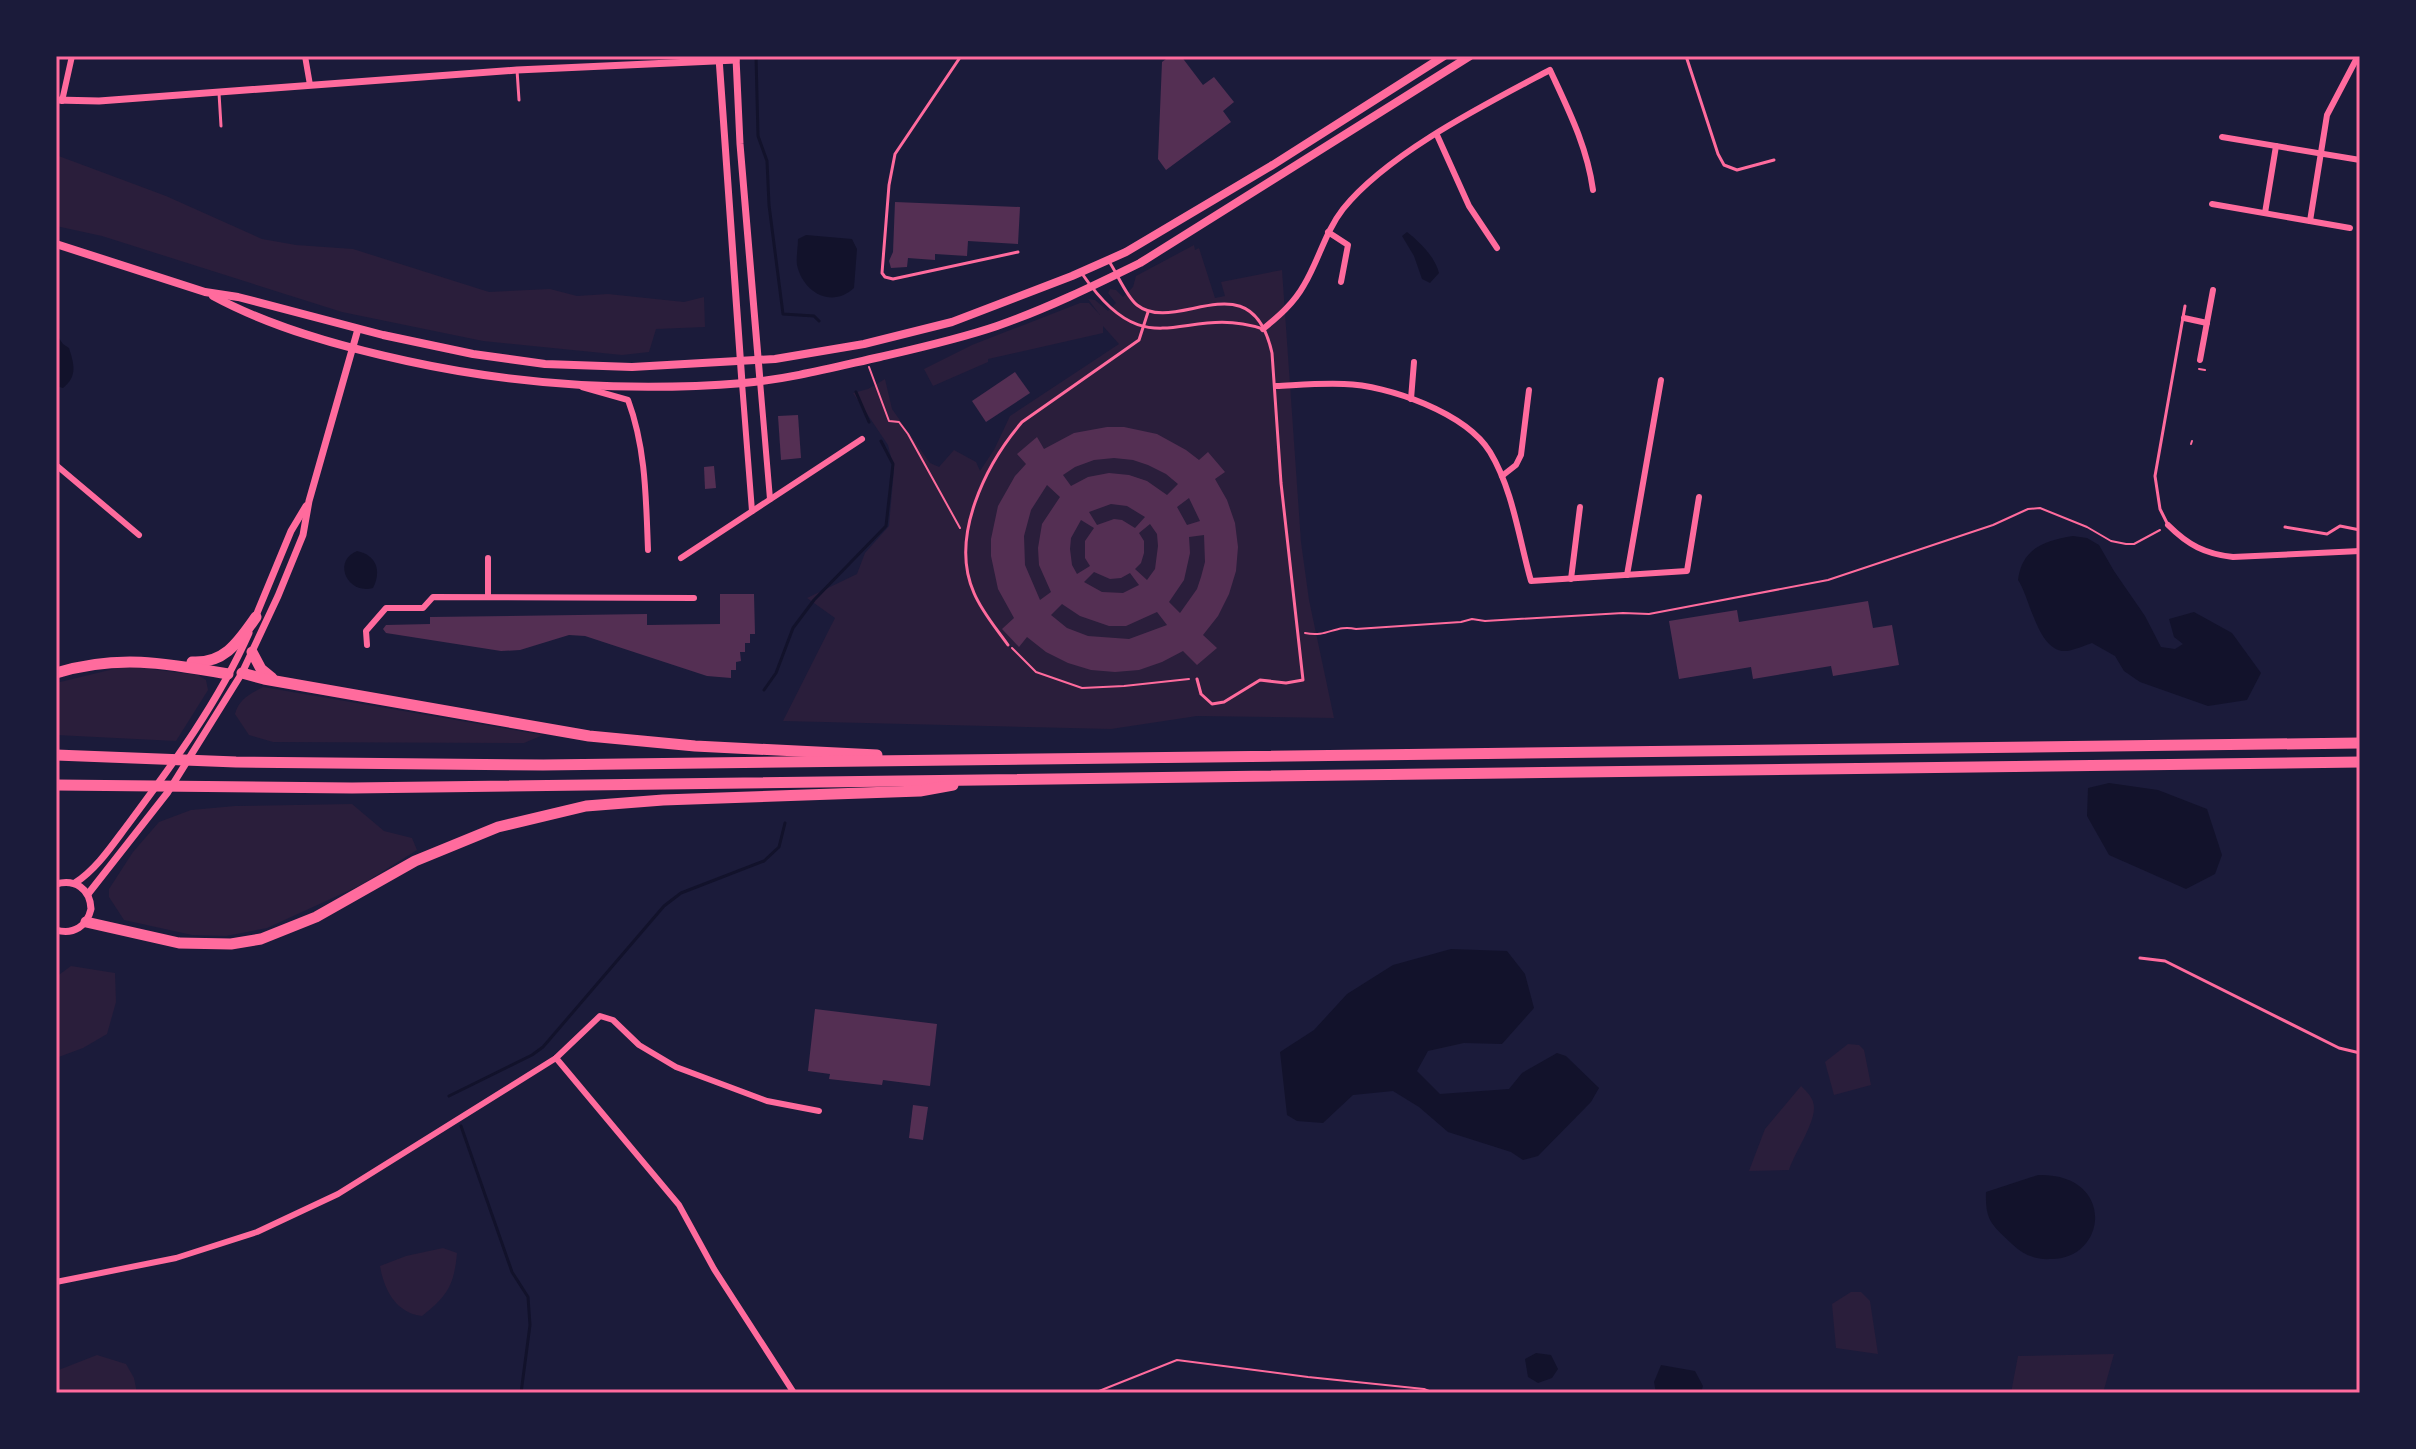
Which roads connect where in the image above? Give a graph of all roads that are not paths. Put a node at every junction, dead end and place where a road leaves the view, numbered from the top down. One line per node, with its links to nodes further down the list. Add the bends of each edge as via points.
1 (72, 56): 13 (street)
2 (305, 56): 11 (street)
3 (961, 56): 30 (lane, via 895,154 882,273 893,279)
4 (1444, 56): 31 (main road, via 1284,158)
5 (1470, 56): 33 (main road)
6 (1686, 56): 20 (lane, via 1724,165 1737,170)
7 (2358, 56): 19 (street, via 2327,115)
8 (719, 58): 9 (street); 10 (street); 48 (street)
9 (736, 58): 46 (street)
10 (517, 70): 11 (street); 14 (lane)
11 (310, 85): 12 (street)
12 (219, 93): 13 (street); 15 (lane)
13 (59, 100)
14 (519, 100)
15 (221, 126)
16 (1437, 135): 22 (street, via 1550,70 1577,127); 27 (street, via 1362,189); 29 (street, via 1469,206)
17 (2222, 137): 18 (street)
18 (2276, 146): 19 (street); 24 (street)
19 (2321, 153): 21 (street); 25 (street)
20 (1774, 160)
21 (2360, 160)
22 (1593, 190)
23 (2212, 204): 24 (street)
24 (2265, 213): 25 (street)
25 (2310, 221): 26 (street)
26 (2350, 228)
27 (1328, 232): 34 (street, via 1348,245); 44 (street, via 1305,284)
28 (56, 244): 37 (main road)
29 (1497, 248)
30 (1018, 252)
31 (1108, 260): 32 (main road); 33 (lane)
32 (1081, 272): 35 (lane); 46 (main road, via 952,322 864,344)
33 (1118, 274): 35 (main road); 39 (lane, via 1135,304)
34 (1341, 282)
35 (1091, 287): 42 (lane, via 1126,322); 51 (main road, via 995,327)
36 (2213, 290): 41 (street)
37 (205, 292): 43 (main road); 45 (main road, via 235,308)
38 (2185, 306): 40 (lane)
39 (1149, 311): 42 (lane); 44 (lane, via 1238,306 1256,316)
40 (2184, 318): 41 (street); 65 (lane, via 2155,476)
41 (2207, 323): 47 (street)
42 (1142, 328): 44 (lane, via 1234,322); 79 (lane, via 1139,340 1022,422 986,478 967,539 966,561 973,591)
43 (358, 329): 45 (street); 48 (main road, via 545,364)
44 (1263, 329): 54 (lane)
45 (353, 348): 53 (main road, via 458,371); 62 (street)
46 (758, 360): 48 (main road); 51 (street)
47 (2200, 360)
48 (740, 362): 52 (street)
49 (1414, 362): 56 (street)
50 (1661, 380): 73 (street)
51 (760, 381): 52 (main road); 61 (street)
52 (742, 383): 53 (main road); 64 (street)
53 (577, 385): 69 (street, via 628,400 642,457)
54 (1276, 386): 56 (street, via 1344,384); 85 (lane, via 1303,680 1260,680 1212,704 1201,694)
55 (1529, 390): 59 (street, via 1521,455)
56 (1411, 399): 59 (street, via 1469,429 1489,450)
57 (862, 439): 61 (street)
58 (56, 465): 68 (street)
59 (1502, 476): 74 (street, via 1531,581)
60 (1699, 497): 73 (street, via 1687,571)
61 (770, 499): 64 (street)
62 (309, 501): 77 (street); 80 (street, via 303,535)
63 (1580, 507): 74 (street)
64 (752, 511): 72 (street)
65 (2168, 525): 70 (street, via 2197,550 2214,555)
66 (2285, 527): 67 (lane, via 2327,534 2340,526)
67 (2360, 530)
68 (139, 535)
69 (648, 550)
70 (2360, 551)
71 (488, 558): 75 (street)
72 (681, 558)
73 (1627, 575): 74 (street)
74 (1571, 579)
75 (488, 597): 76 (street); 78 (street, via 433,597 423,608 386,608 366,631)
76 (694, 598)
77 (256, 617): 81 (highway, via 223,656 204,663); 84 (street)
78 (367, 645)
79 (1008, 645)
80 (252, 652): 83 (street); 86 (highway, via 261,669)
81 (165, 663): 82 (highway, via 93,663); 84 (highway)
82 (56, 673)
83 (242, 673): 84 (street); 86 (highway); 95 (street, via 168,792)
84 (228, 674): 93 (street, via 163,778)
85 (1197, 679)
86 (276, 680): 89 (highway, via 589,736)
87 (2360, 743): 89 (highway)
88 (56, 755): 89 (highway, via 382,764)
89 (925, 760)
90 (2360, 762): 91 (highway)
91 (993, 779): 92 (highway, via 352,788); 96 (highway, via 920,791 586,806 498,827 415,861 316,917 261,939 231,944 179,943)
92 (56, 785)
93 (75, 883): 94 (street); 95 (street)
94 (56, 884)
95 (88, 894): 96 (street, via 91,909)
96 (86, 922): 97 (street)
97 (58, 932)
98 (2140, 958): 99 (lane, via 2165,961 2339,1048)
99 (2360, 1053)
100 (556, 1058): 101 (street, via 600,1016 676,1067 767,1101); 102 (street, via 338,1194 257,1232 176,1258); 103 (street, via 679,1205)
101 (819, 1111)
102 (56, 1282)
103 (794, 1393)

